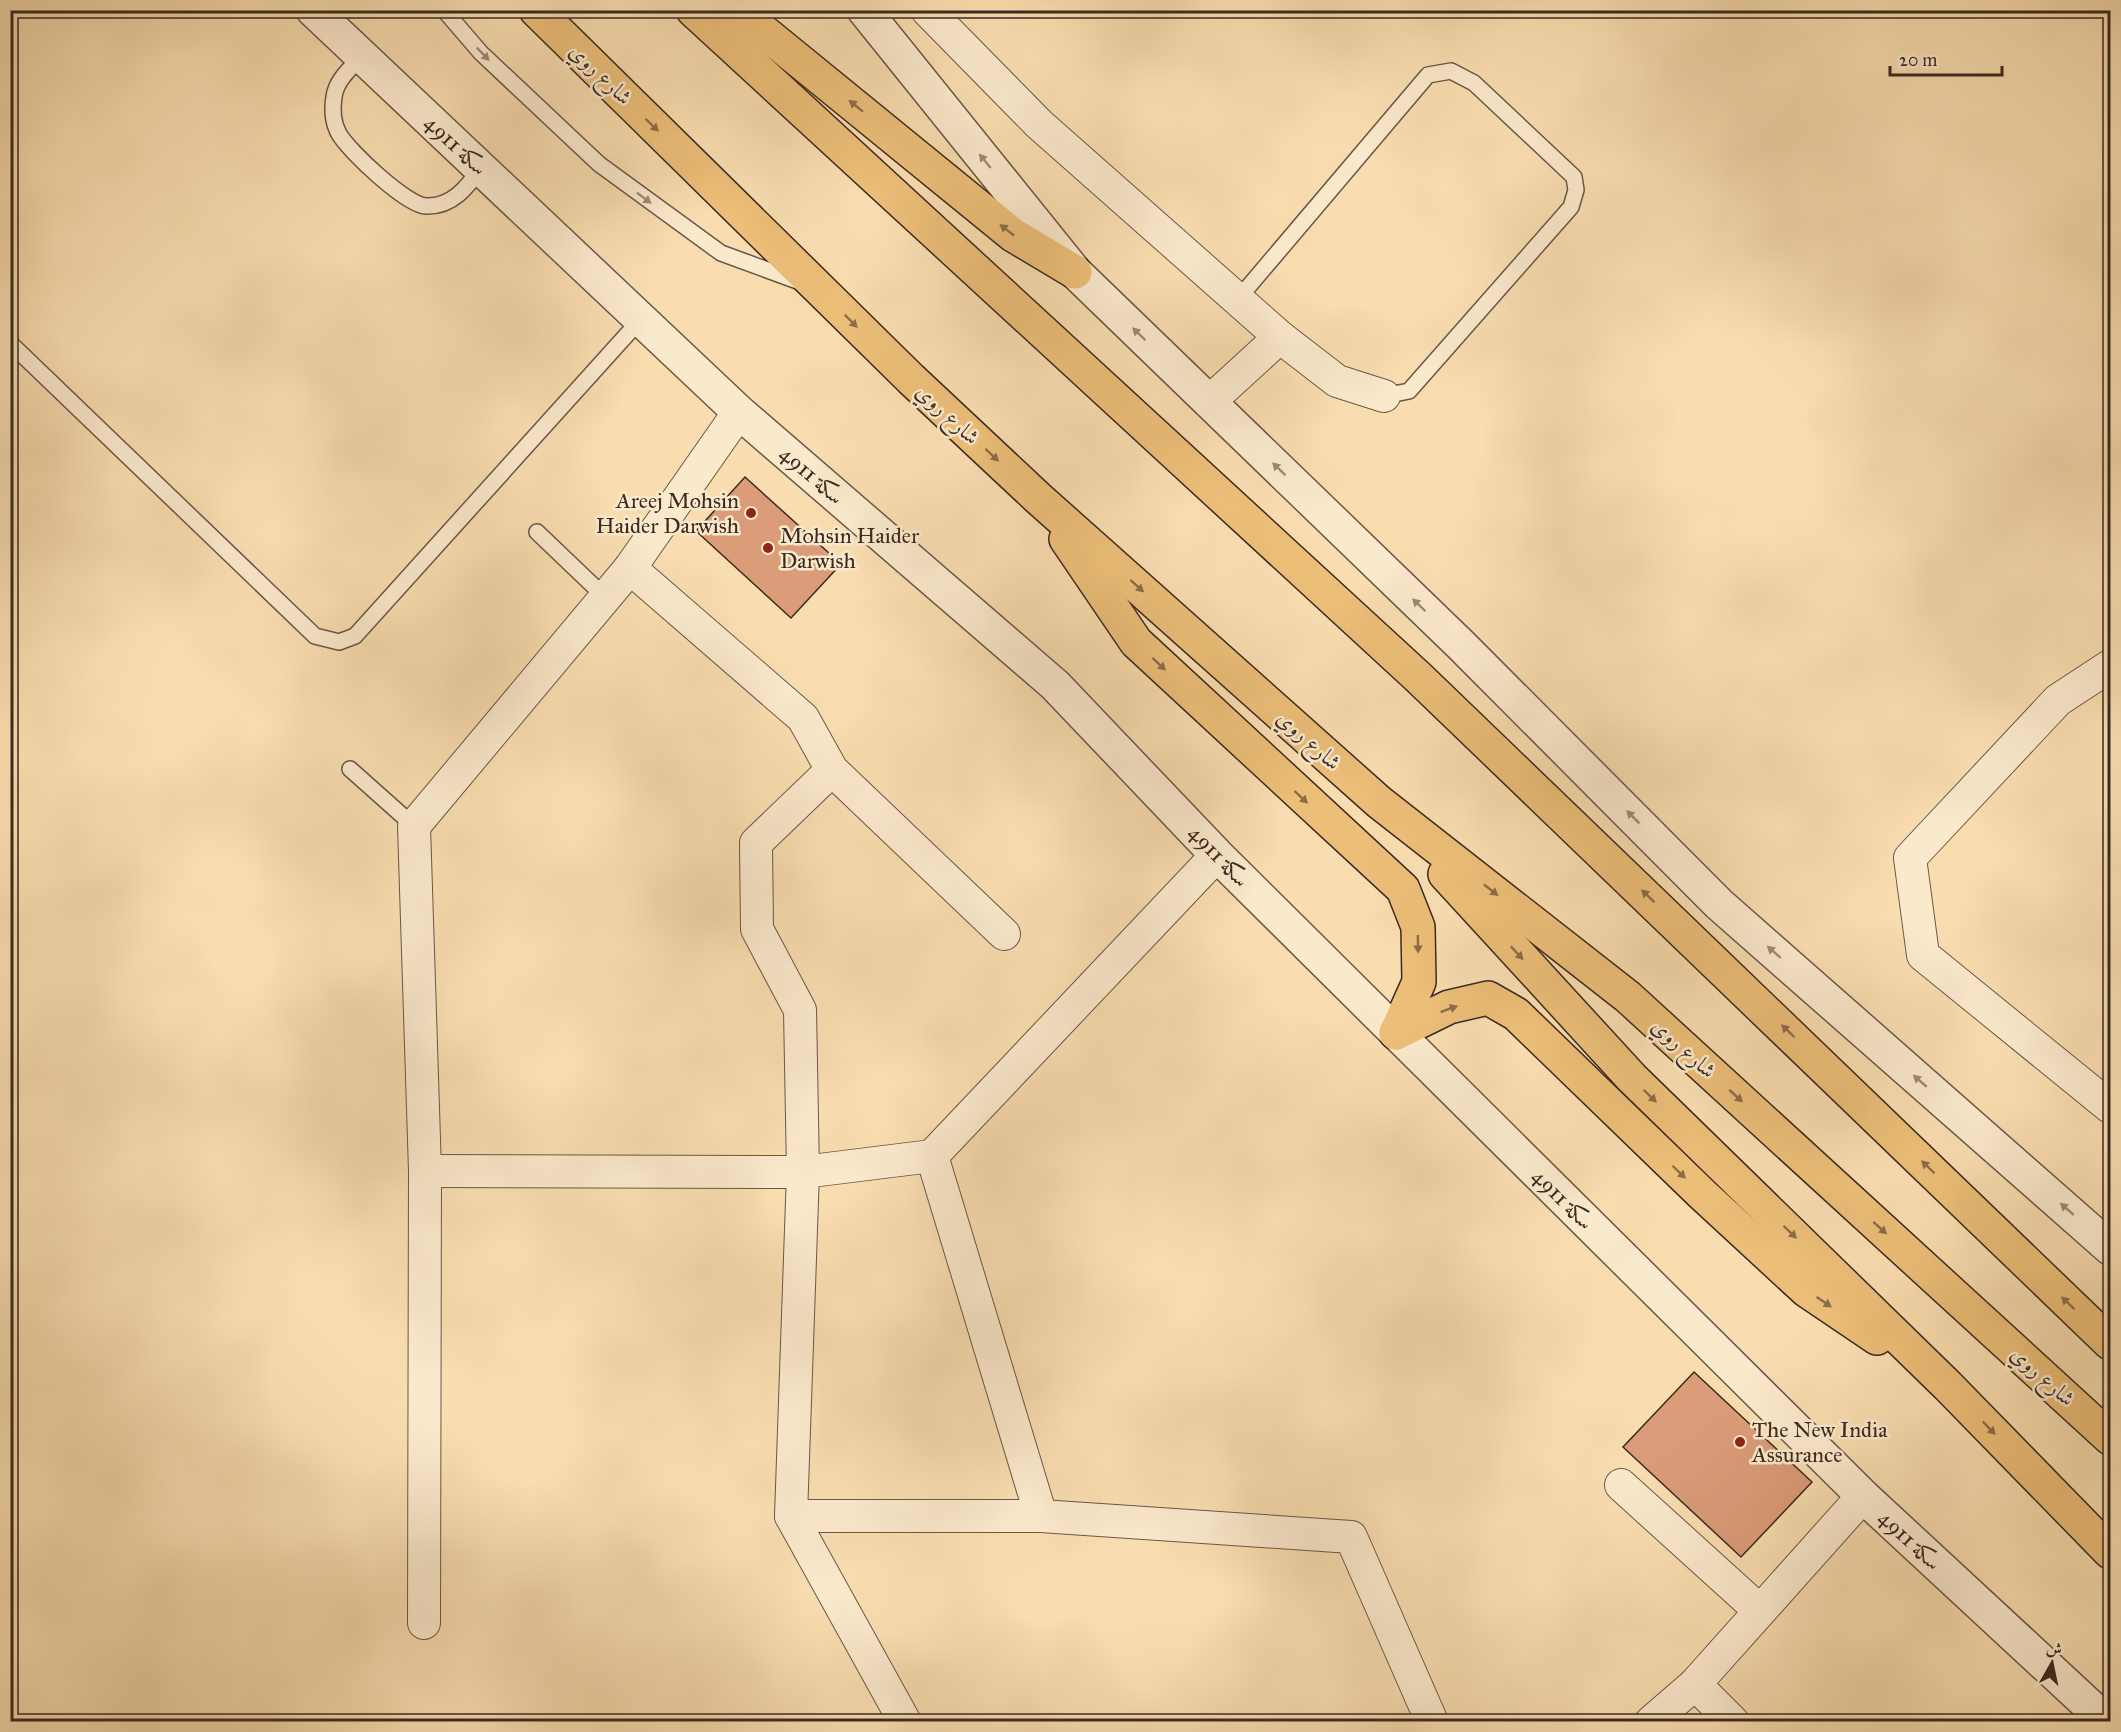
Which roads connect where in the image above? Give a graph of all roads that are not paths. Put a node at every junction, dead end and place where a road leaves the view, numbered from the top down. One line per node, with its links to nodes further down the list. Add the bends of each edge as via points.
1 (313, 10): 10 (street, سكة 4911)
2 (444, 10): 13 (lane, one-way to 13, via 481,53 599,164 644,198 721,253)
3 (536, 10): 13 (main road, شارع روي, one-way to 13)
4 (693, 10): 38 (main road, one-way to 4, via 1418,677)
5 (737, 10): 9 (main road)
6 (756, 10): 9 (lane)
7 (927, 10): 14 (street, via 1039,124)
8 (865, 11): 12 (street, one-way to 8)
9 (780, 44): 12 (main road, one-way to 9, via 1013,235)
10 (362, 56): 11 (street, سكة 4911); 11 (lane, via 341,78 334,96 333,116 339,134 387,183 406,200 426,206 449,201 467,188)
11 (480, 168): 15 (street, سكة 4911)
12 (1075, 272): 19 (street, one-way to 12)
13 (819, 288): 21 (main road, شارع روي, one-way to 21)
14 (1238, 299): 16 (street); 18 (lane, via 1428,75 1451,71 1474,83 1574,177 1576,190 1571,207 1410,391)
15 (641, 319): 17 (lane, via 355,636 339,642 315,636); 20 (street, سكة 4911)
16 (1280, 337): 18 (street, via 1337,381); 19 (street)
17 (10, 343)
18 (1384, 396)
19 (1209, 402): 37 (street, one-way to 19, via 1719,904 1461,645)
20 (740, 412): 23 (street); 30 (street, سكة 4911, via 1055,685)
21 (1038, 498): 28 (main road, شارع روي, one-way to 28); 32 (main road, one-way to 32, via 1136,642 1403,890 1418,927 1419,982)
22 (537, 532): 24 (lane)
23 (630, 568): 24 (street); 27 (street, via 803,718)
24 (605, 597): 29 (street)
25 (2110, 666): 33 (street, via 2058,700 1910,858 1923,955)
26 (350, 769): 29 (lane)
27 (832, 770): 31 (street); 36 (street, via 756,843 757,929 800,1010)
28 (1379, 802): 39 (main road, one-way to 39, via 1632,1078); 40 (main road, شارع روي, one-way to 40, via 1628,997)
29 (414, 826): 35 (street)
30 (1217, 855): 32 (street, سكة 4911); 34 (street)
31 (1004, 934)
32 (1396, 1034): 39 (main road, one-way to 39, via 1449,1007 1488,998 1516,1014 1806,1290); 42 (street, سكة 4911)
33 (2110, 1107)
34 (932, 1155): 36 (street); 44 (street)
35 (425, 1171): 36 (street); 47 (street)
36 (803, 1172): 43 (street)
37 (2110, 1248)
38 (2110, 1343)
39 (1948, 1386): 45 (main road, one-way to 45)
40 (2110, 1438)
41 (1621, 1485): 46 (street)
42 (1863, 1496): 46 (street); 53 (street, سكة 4911)
43 (791, 1516): 44 (street); 49 (street)
44 (1041, 1516): 50 (street, via 1351,1537)
45 (2110, 1552)
46 (1760, 1611): 48 (street)
47 (424, 1623)
48 (1695, 1684): 51 (street); 52 (street)
49 (905, 1722)
50 (1432, 1722)
51 (1651, 1722)
52 (1733, 1722)
53 (2107, 1722)

